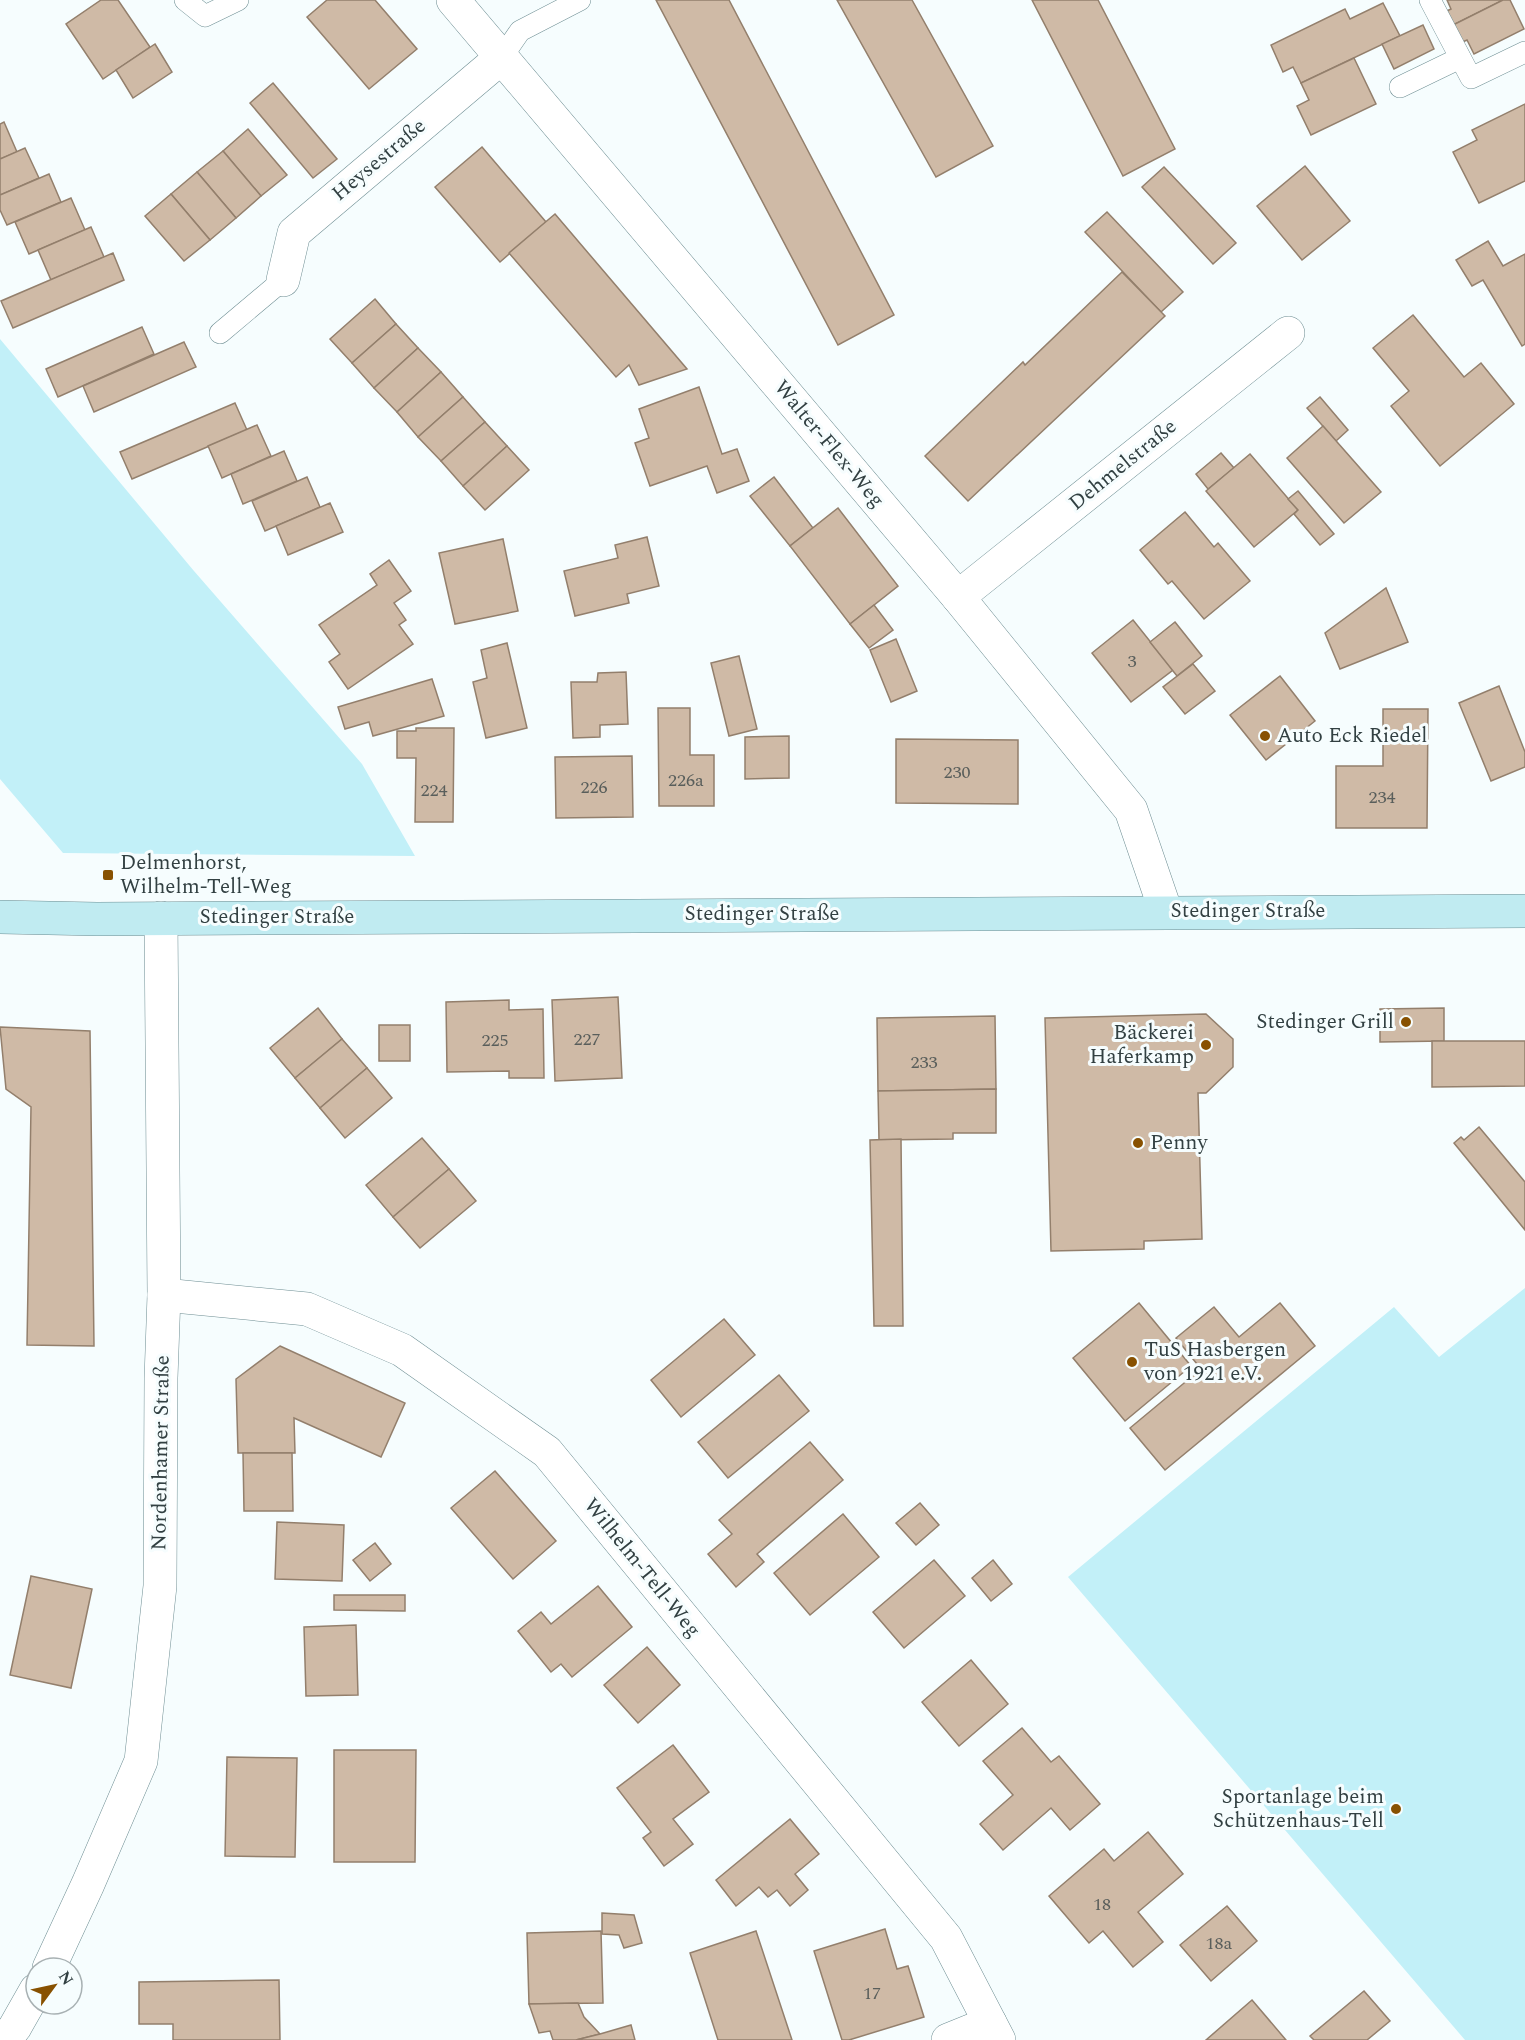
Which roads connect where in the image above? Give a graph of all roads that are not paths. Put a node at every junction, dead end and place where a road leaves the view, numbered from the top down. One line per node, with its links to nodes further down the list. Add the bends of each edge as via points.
1 (185, 0): 2 (lane, via 205,16)
2 (238, 0)
3 (453, 0): 7 (street, Walter-Flex-Weg)
4 (580, 0): 7 (lane, via 520,31)
5 (1430, 0): 8 (lane)
6 (1525, 52): 8 (lane, via 1471,78)
7 (502, 57): 10 (street, Heysestraße, via 294,233); 13 (street, Walter-Flex-Weg)
8 (1460, 58): 9 (lane)
9 (1400, 87)
10 (283, 280): 11 (lane)
11 (220, 333)
12 (1288, 333): 13 (street, Dehmelstraße)
13 (958, 597): 15 (street, Walter-Flex-Weg, via 1131,810)
14 (1525, 911): 15 (main road, Stedinger Straße)
15 (1166, 912): 17 (main road, Stedinger Straße)
16 (0, 917): 17 (main road, Stedinger Straße)
17 (161, 918): 18 (street, Nordenhamer Straße)
18 (164, 1295): 19 (street, Nordenhamer Straße, via 160,1586 141,1761); 21 (street, Wilhelm-Tell-Weg, via 307,1309 402,1350 547,1452 946,1938)
19 (55, 1956)
20 (25, 2016): 22 (street)
21 (994, 2032): 23 (street, Wilhelm-Tell-Weg)
22 (16, 2036)
23 (948, 2040)

